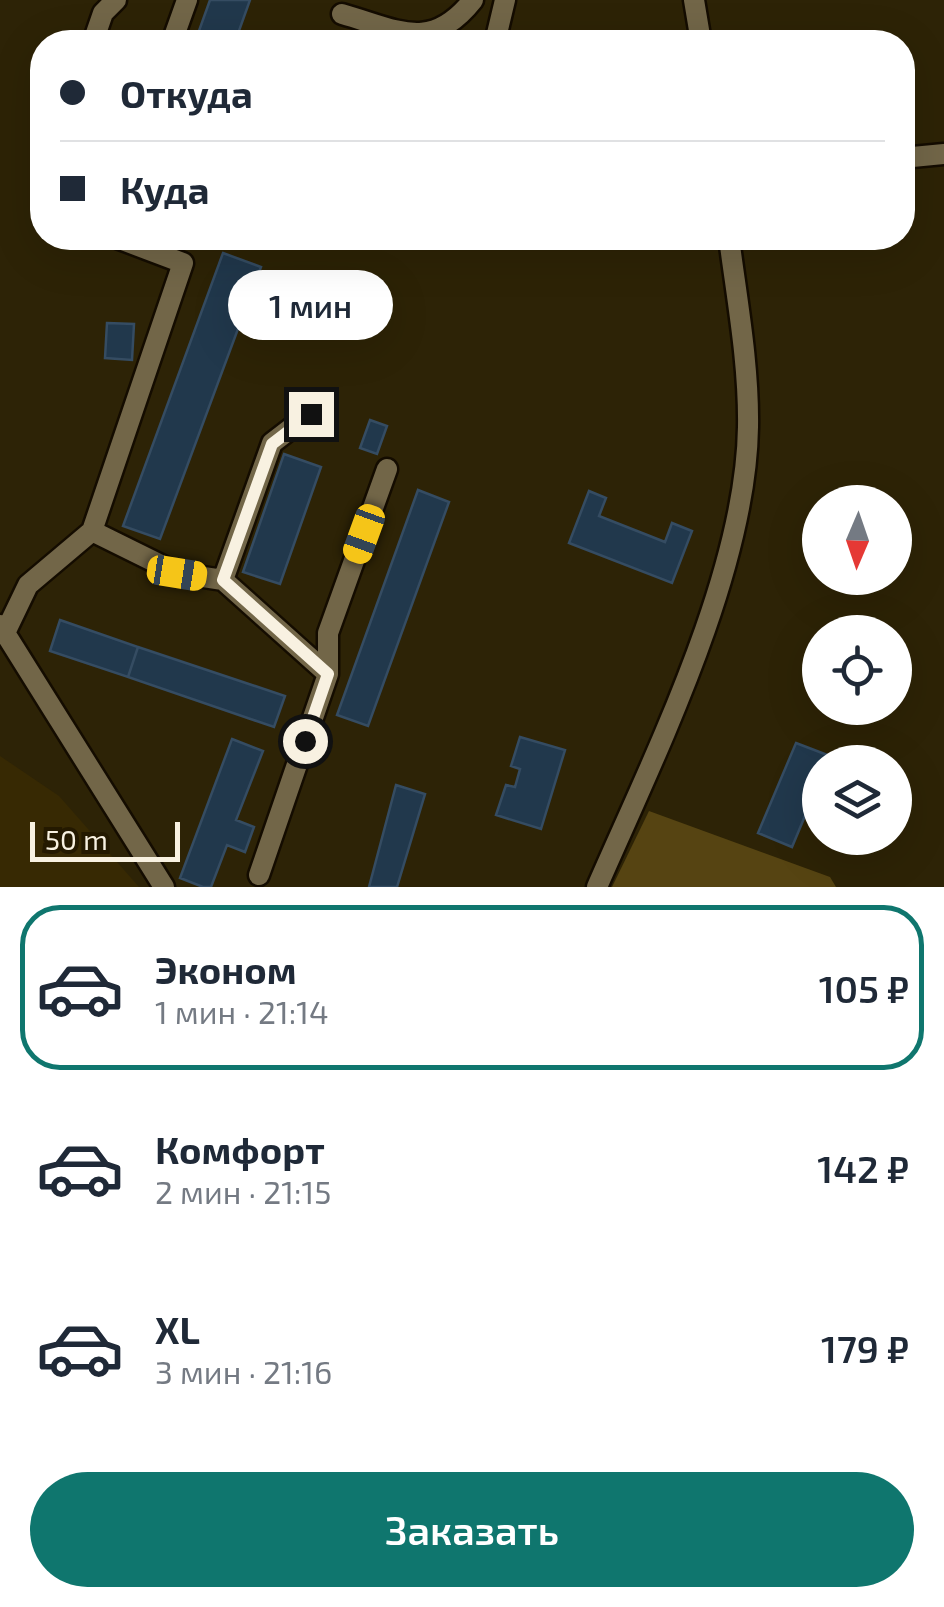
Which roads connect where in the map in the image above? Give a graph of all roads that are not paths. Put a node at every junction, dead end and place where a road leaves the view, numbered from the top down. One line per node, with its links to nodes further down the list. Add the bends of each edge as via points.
1 (116, 0): 7 (street)
2 (187, 0): 8 (street)
3 (474, 0): 10 (street, via 458,19)
4 (505, 0): 11 (street)
5 (694, 0): 12 (street)
6 (342, 14): 9 (street)
7 (98, 30)
8 (176, 30)
9 (399, 30)
10 (433, 30)
11 (498, 30)
12 (699, 30)
13 (944, 154): 14 (street)
14 (915, 157)
15 (148, 250): 19 (street, via 183,263)
16 (731, 250): 25 (street, via 748,429 728,561)
17 (311, 414): 20 (street, via 272,444)
18 (387, 469): 22 (street, via 328,633)
19 (92, 532): 20 (street, via 177,573); 21 (street, via 28,585)
20 (223, 580): 22 (street)
21 (2, 630): 24 (street)
22 (328, 674): 23 (street)
23 (259, 875)
24 (164, 887)
25 (597, 887)

